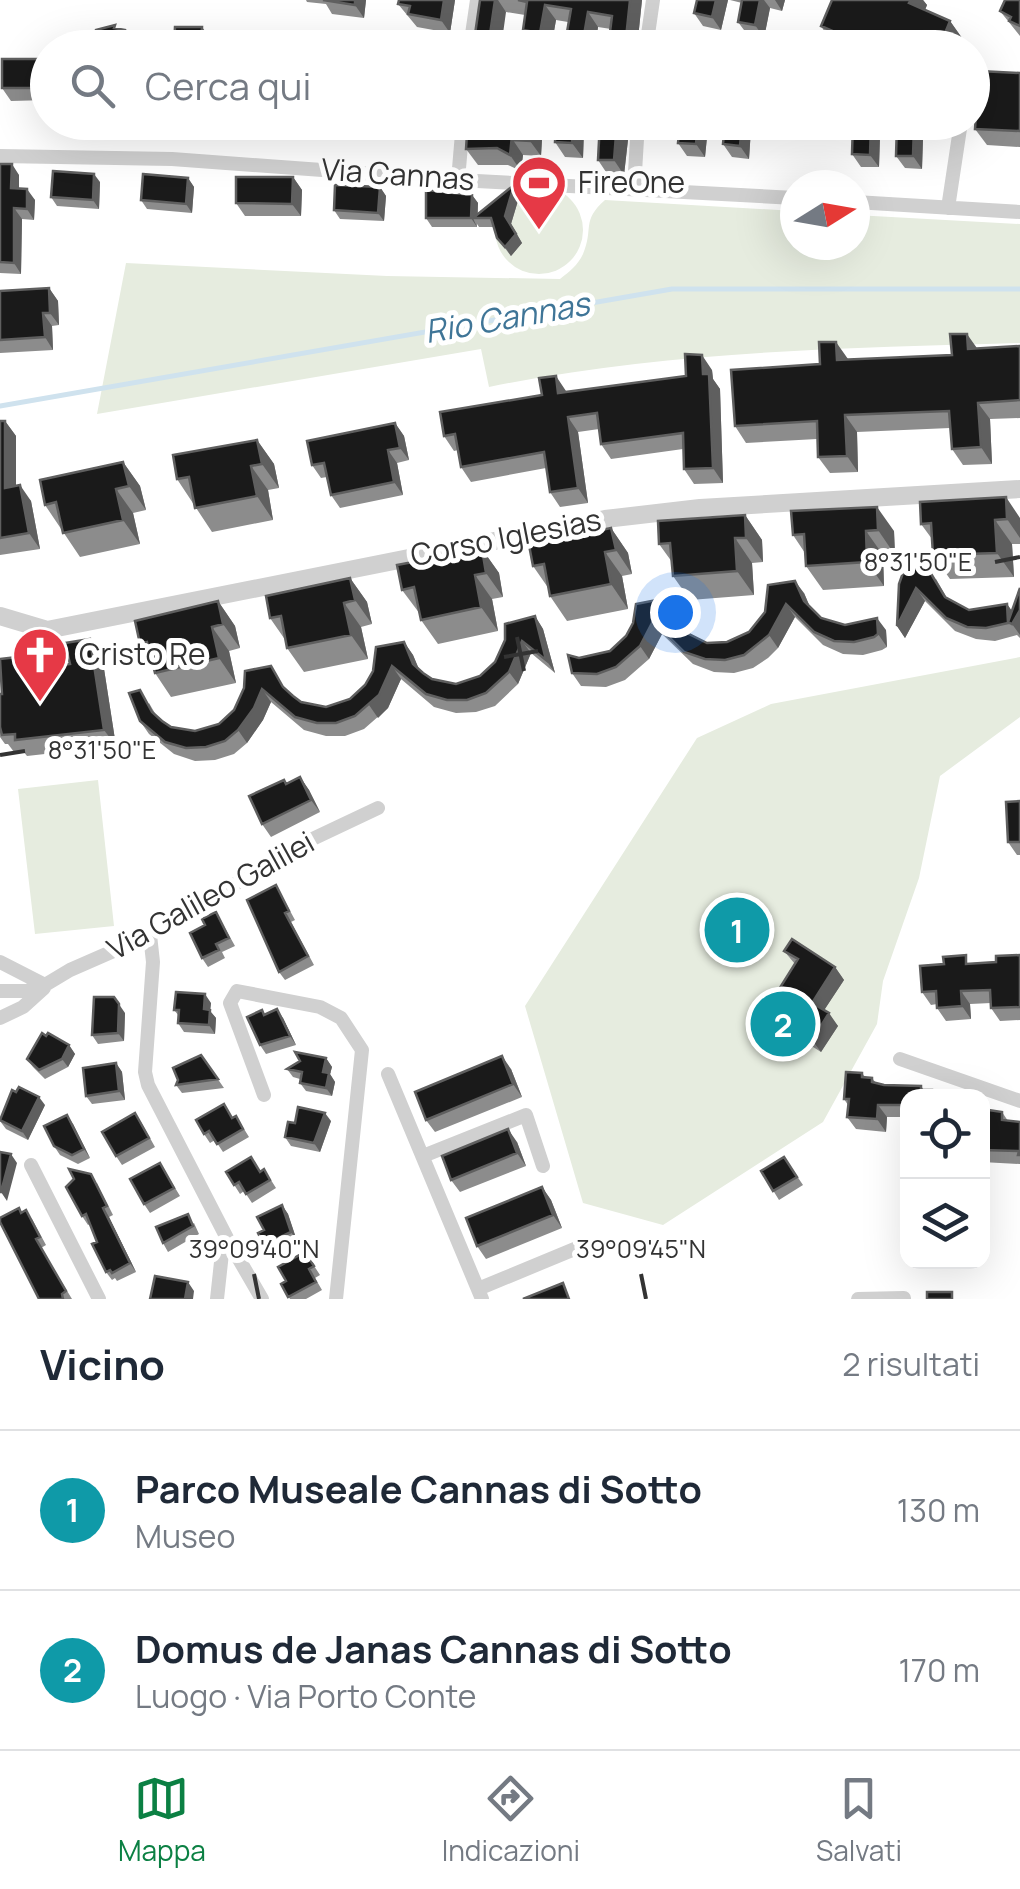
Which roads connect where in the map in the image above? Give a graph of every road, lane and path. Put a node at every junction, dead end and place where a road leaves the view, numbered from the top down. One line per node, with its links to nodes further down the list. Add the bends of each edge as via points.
1 (477, 0): 3 (street)
2 (653, 0): 4 (street)
3 (473, 30)
4 (649, 30)
5 (461, 140): 9 (street)
6 (637, 140): 10 (street)
7 (957, 140): 13 (street)
8 (0, 156): 9 (street, Via Cannas, via 172,158)
9 (458, 180): 10 (street, Via Cannas)
10 (634, 189): 11 (street, Via Cannas)
11 (780, 197)
12 (870, 203): 13 (street)
13 (948, 208): 14 (street)
14 (1020, 212)
15 (1020, 489): 16 (street, Corso Iglesias, via 605,519 55,629)
16 (0, 616)
17 (378, 808): 18 (street, Via Galileo Galilei, via 304,843)
18 (150, 935): 20 (street, Via Galileo Galilei); 30 (street, via 144,1072)
19 (0, 962): 20 (street)
20 (46, 985): 21 (street, Via Galileo Galilei); 22 (street, Via Galileo Galilei)
21 (0, 992)
22 (0, 1018)
23 (900, 1059): 26 (street)
24 (388, 1074): 27 (street)
25 (264, 1096): 37 (street, via 230,1003 237,991 320,1007 341,1018 362,1050)
26 (1020, 1101)
27 (423, 1156): 29 (street, via 526,1115); 32 (street)
28 (31, 1164): 34 (street)
29 (543, 1166)
30 (228, 1242): 35 (street); 36 (street)
31 (577, 1248): 32 (street)
32 (480, 1294)
33 (904, 1298): 38 (street)
34 (99, 1299)
35 (216, 1299)
36 (262, 1299)
37 (336, 1299)
38 (858, 1299)

